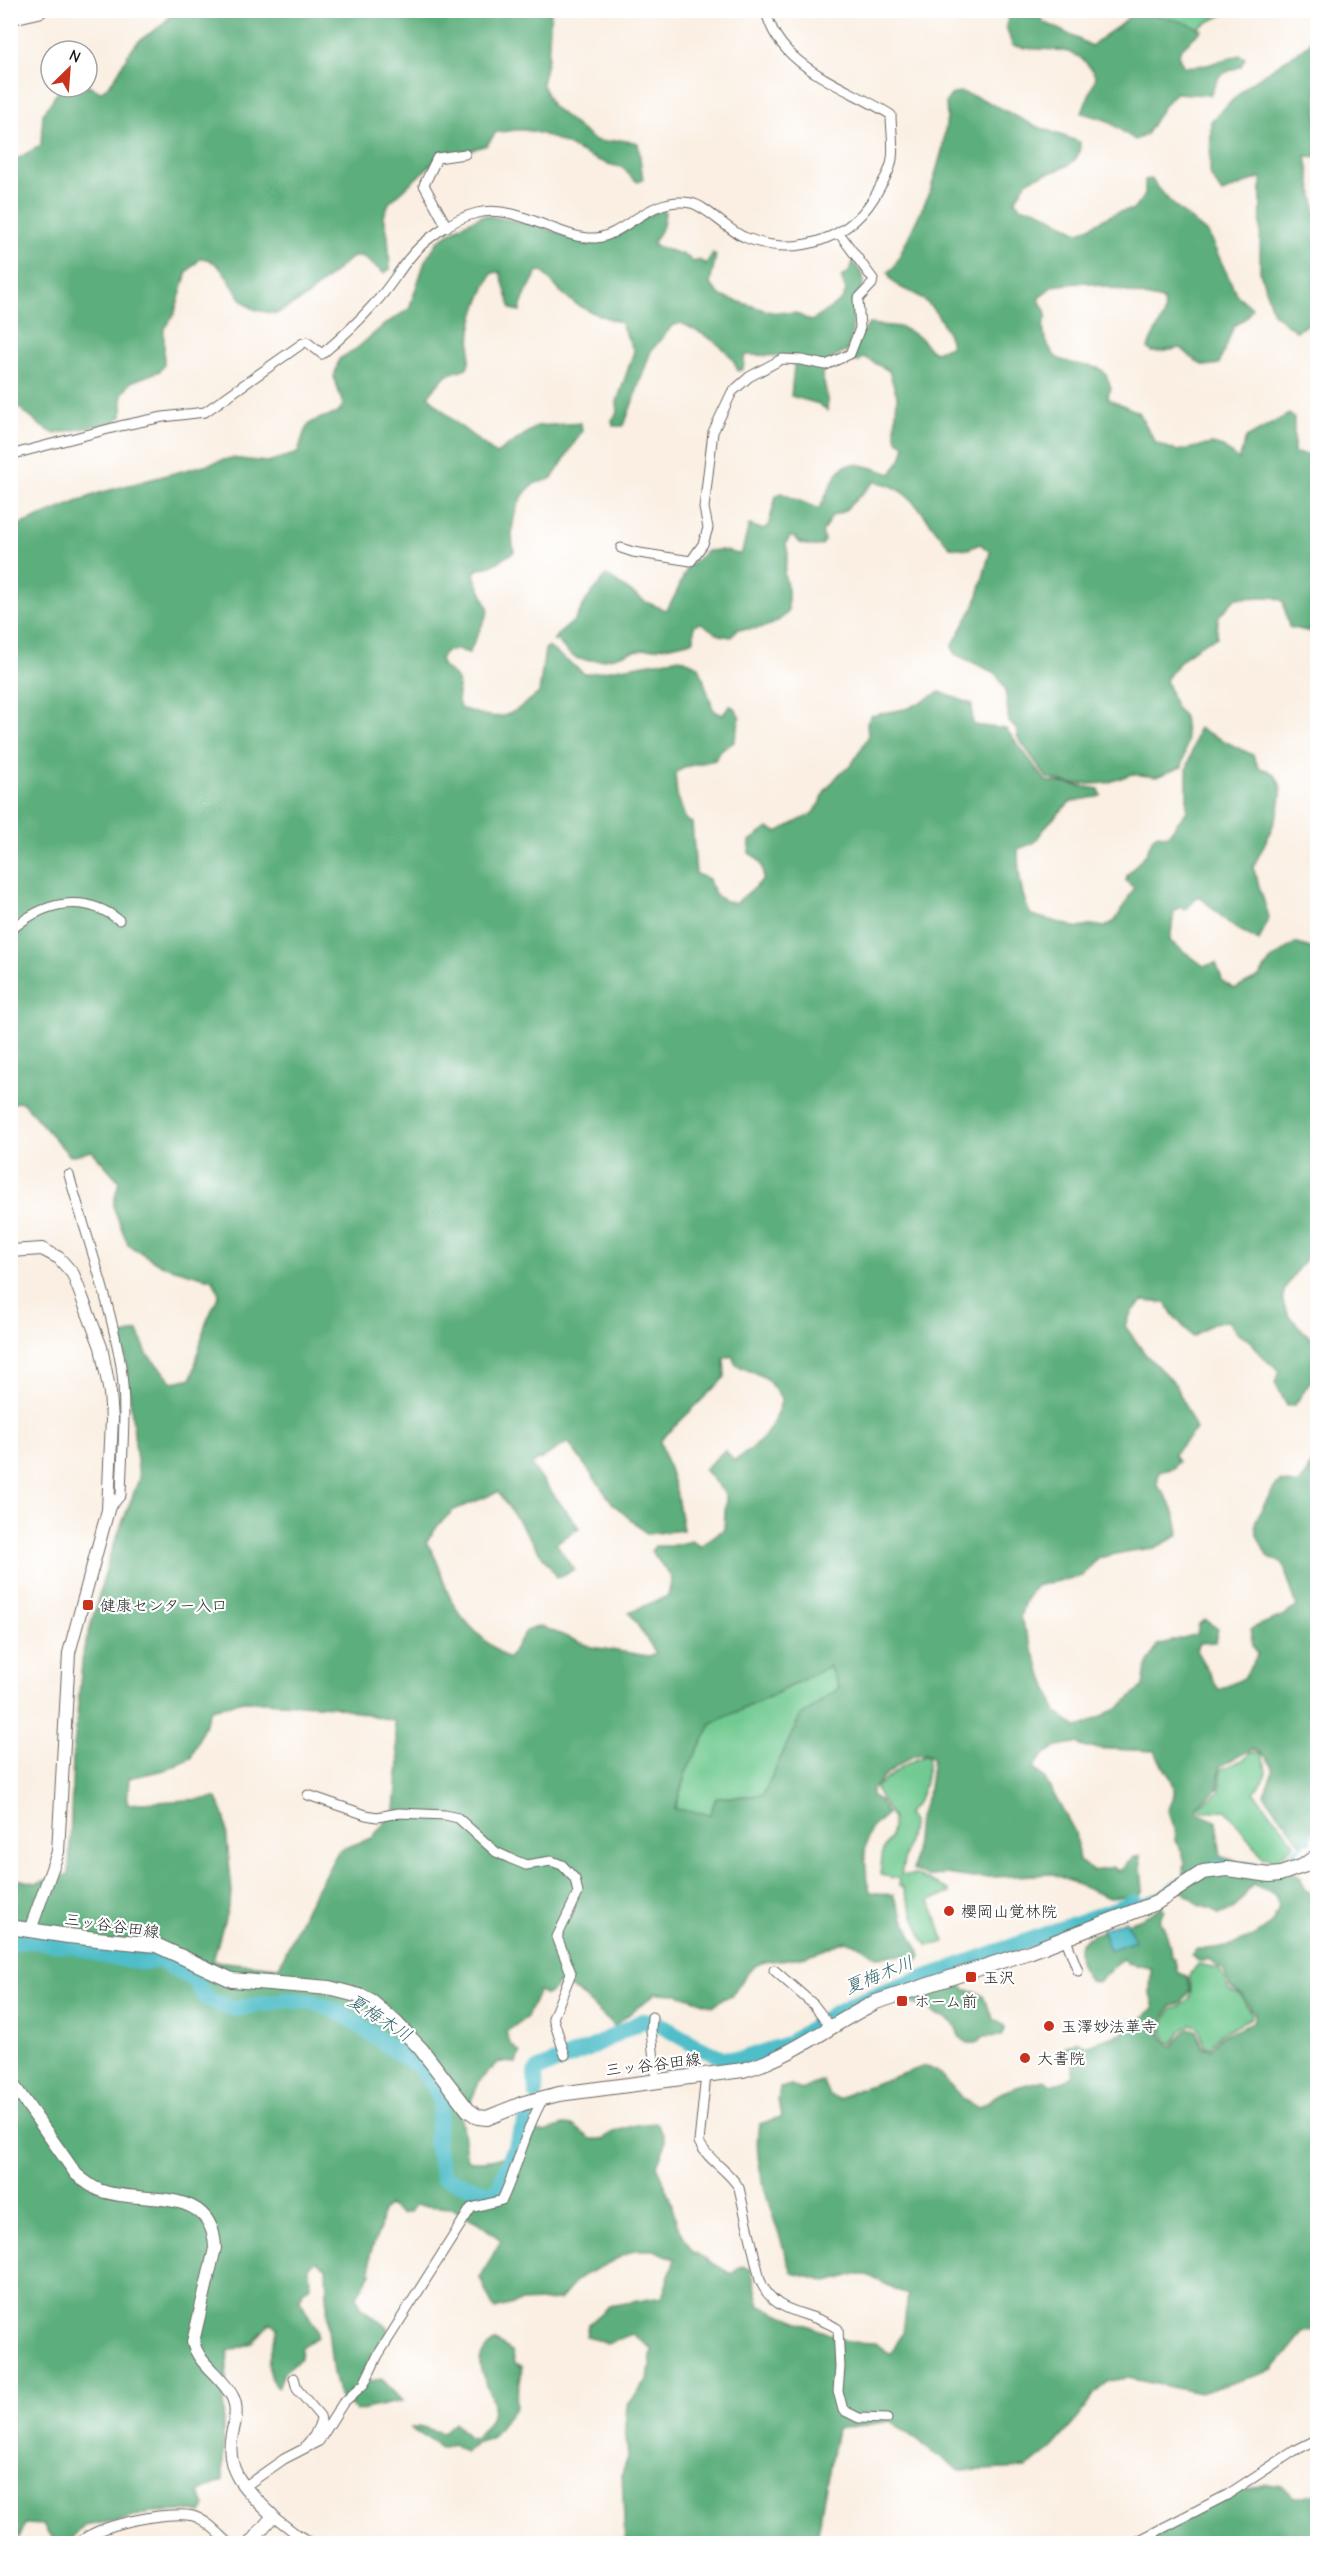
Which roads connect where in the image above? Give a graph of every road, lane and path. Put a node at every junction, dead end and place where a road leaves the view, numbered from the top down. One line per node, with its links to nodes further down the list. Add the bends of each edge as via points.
1 (40, 10): 3 (highway)
2 (766, 10): 6 (street, via 776,36 807,67 891,115 891,165 866,209)
3 (10, 17)
4 (465, 154): 5 (street, via 437,158 424,185)
5 (447, 227): 6 (street, via 476,213 501,212 592,238 603,237 646,211 682,202 702,207 731,231 769,243 806,244); 7 (street, via 411,256 374,305 322,354 303,343 204,412 120,426)
6 (839, 233): 8 (street, via 873,279 858,299 860,328 850,354 826,365 782,359 749,377 732,392 713,432 704,508 708,528 692,561)
7 (10, 455)
8 (621, 548)
9 (119, 920): 10 (street, via 104,909 72,903 29,917)
10 (10, 931)
11 (69, 1175): 13 (street, via 121,1367 121,1495)
12 (10, 1251): 13 (street, via 42,1249 52,1254 68,1266 79,1287 101,1347 110,1393 112,1456)
13 (108, 1510): 17 (street, via 70,1643 58,1852)
14 (308, 1795): 23 (street, via 377,1817 399,1813 458,1818 496,1852 526,1865 551,1861 568,1869 578,1893 557,1937 571,1973 553,2018)
15 (1317, 1855): 18 (main road, 三ッ谷谷田線, via 1304,1866 1280,1874 1227,1869 1203,1872 1156,1903)
16 (10, 1927): 17 (main road, 三ッ谷谷田線)
17 (30, 1930): 27 (main road, 三ッ谷谷田線, via 156,1945 232,1980 348,1992 373,2003 396,2023 421,2049 456,2097 478,2117 487,2118)
18 (1065, 1937): 20 (street); 22 (main road, 三ッ谷谷田線)
19 (774, 1970): 22 (street)
20 (1078, 1971)
21 (652, 2020): 26 (street)
22 (828, 2022): 24 (main road, 三ッ谷谷田線, via 785,2055 760,2065)
23 (565, 2055)
24 (706, 2075): 26 (main road, 三ッ谷谷田線); 29 (street, via 699,2142 739,2188 765,2293 777,2304 825,2320 838,2329 837,2391 843,2410 859,2418)
25 (10, 2080): 32 (street, via 86,2183 107,2192 185,2203 209,2220 215,2248 194,2342 198,2357 235,2403 230,2453 234,2473)
26 (656, 2081): 27 (main road, 三ッ谷谷田線)
27 (544, 2097): 31 (street, via 533,2115 502,2200 471,2208 378,2355 364,2384 343,2403 319,2441)
28 (294, 2378): 31 (street, via 297,2389 321,2421 314,2436)
29 (887, 2419)
30 (1317, 2439): 38 (street, via 1227,2495)
31 (300, 2449): 32 (street)
32 (244, 2487): 33 (street)
33 (273, 2516): 36 (street); 37 (street)
34 (78, 2544): 35 (street, via 86,2536 130,2522 183,2515 198,2518)
35 (230, 2544)
36 (249, 2544)
37 (313, 2544)
38 (1132, 2544)

